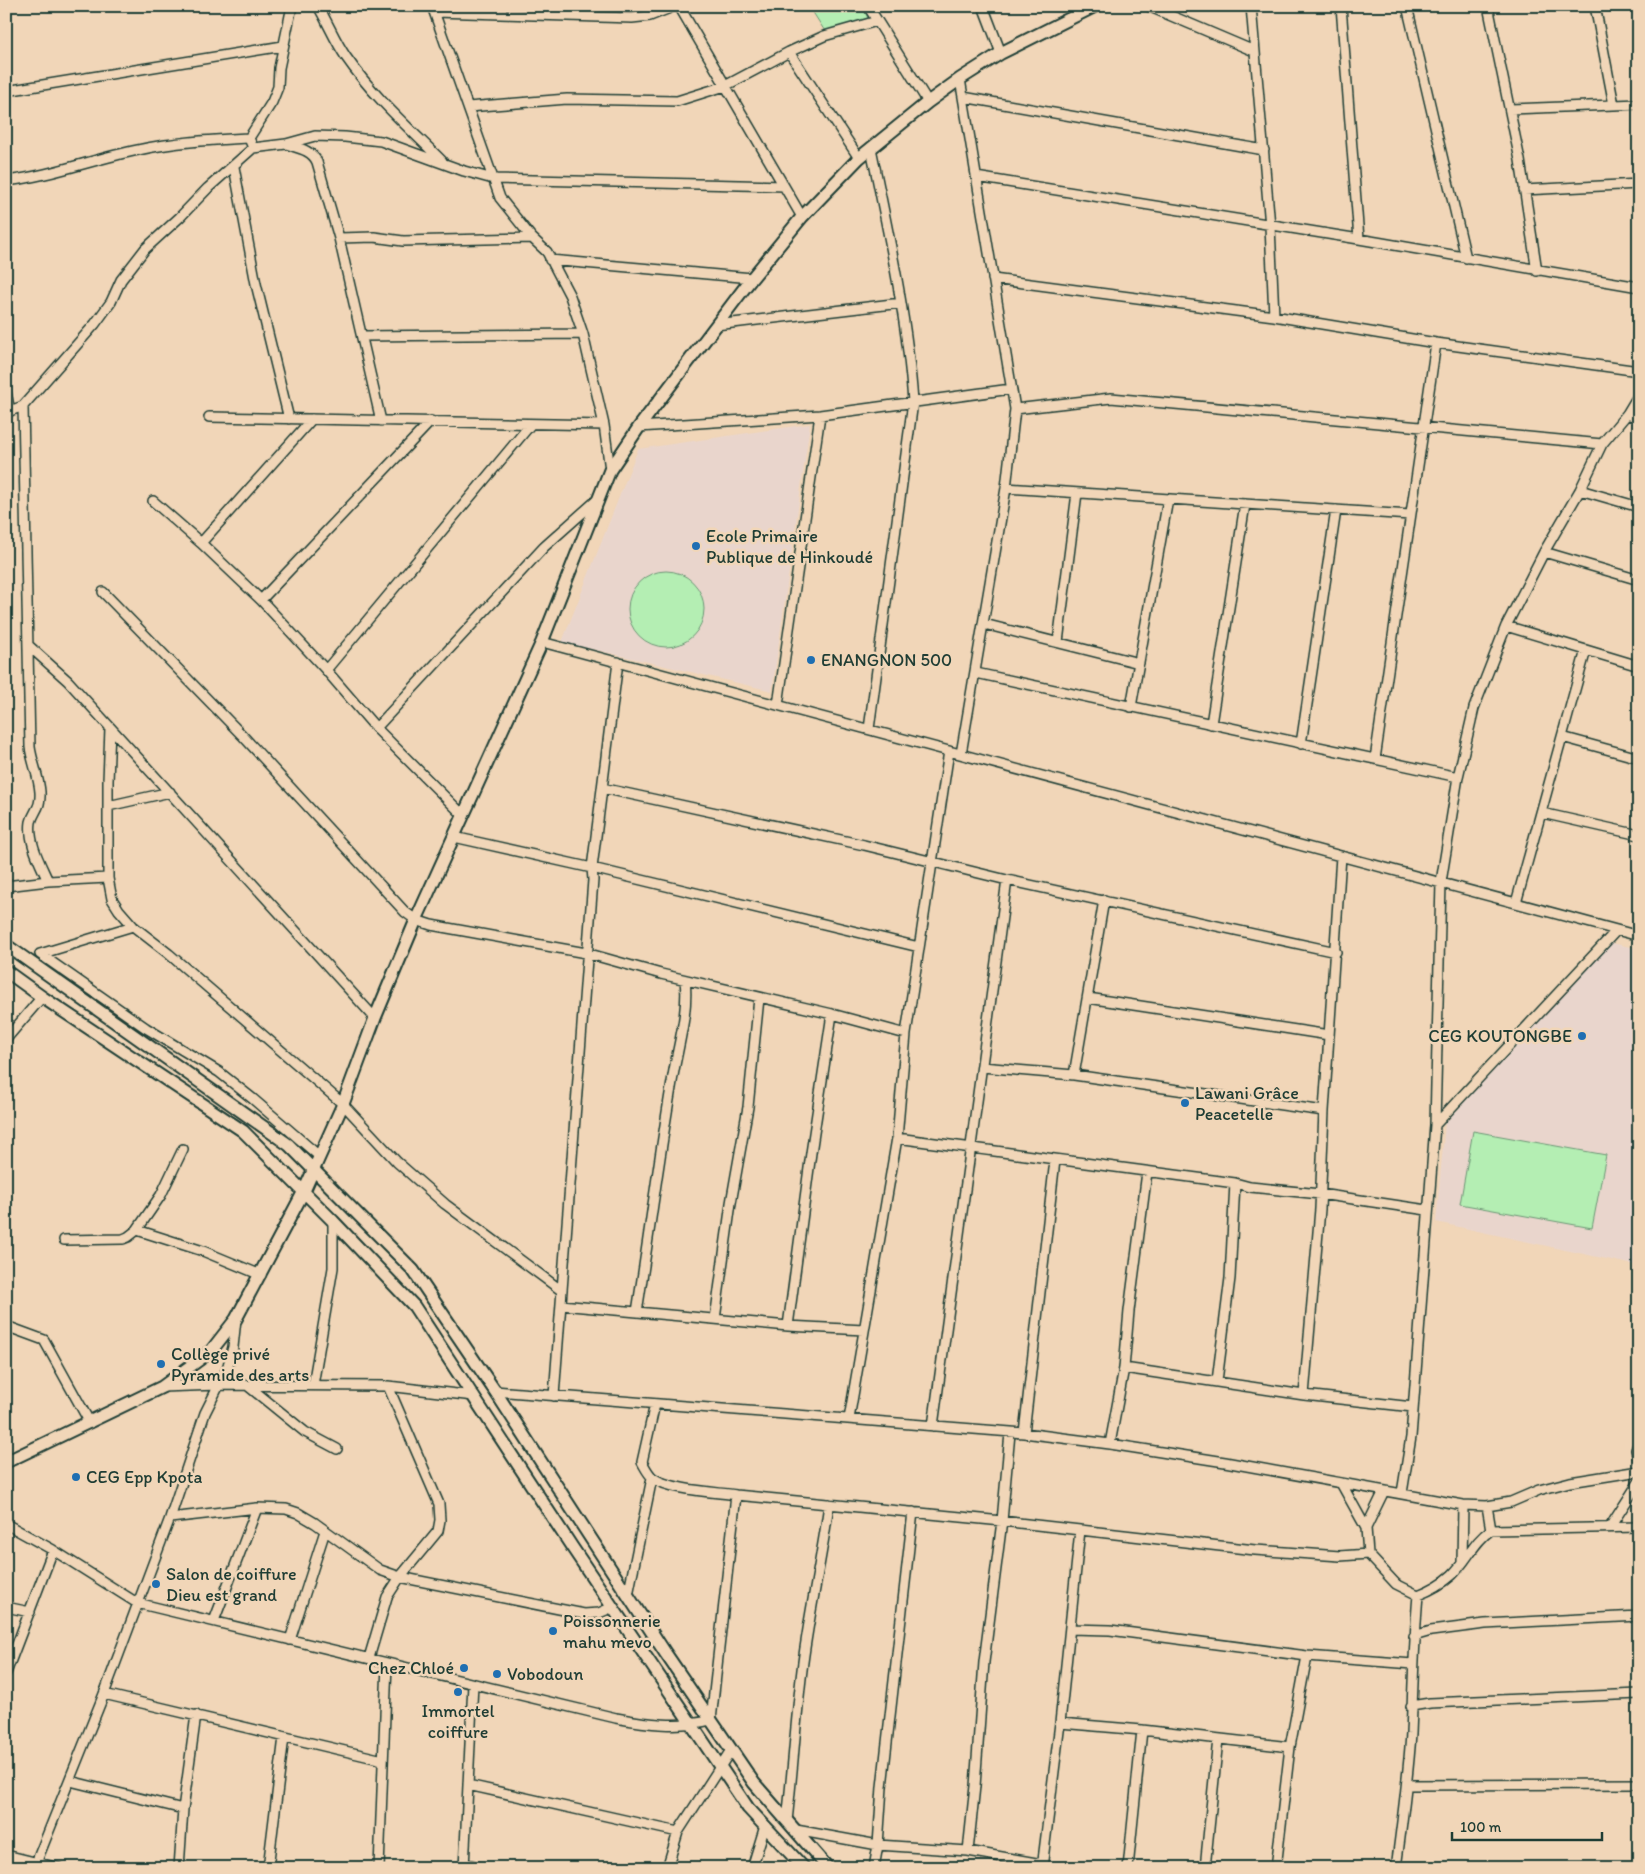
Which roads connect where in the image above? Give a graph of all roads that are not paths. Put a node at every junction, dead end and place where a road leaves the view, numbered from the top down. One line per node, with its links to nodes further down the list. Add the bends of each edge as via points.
1 (292, 6): 15 (street)
2 (318, 6): 34 (street, via 345,56 382,100)
3 (677, 6): 13 (street, via 650,16 632,18); 20 (street)
4 (868, 6): 14 (street)
5 (983, 6): 18 (street)
6 (1095, 6): 18 (main road)
7 (1148, 6): 16 (street)
8 (1251, 6): 16 (street)
9 (1341, 6): 46 (street)
10 (1408, 6): 47 (street)
11 (1488, 6): 27 (street)
12 (1595, 6): 25 (street)
13 (433, 9): 26 (street)
14 (876, 21): 17 (street, via 832,33); 23 (street)
15 (283, 46): 21 (street); 28 (street, via 278,87)
16 (1254, 51): 32 (street)
17 (789, 52): 20 (street); 33 (street)
18 (1001, 53): 19 (main road)
19 (960, 79): 22 (street); 23 (main road)
20 (725, 86): 26 (street, via 672,101 567,99); 40 (street)
21 (6, 91)
22 (963, 97): 32 (street); 36 (street)
23 (928, 102): 31 (main road)
24 (1639, 104): 25 (street)
25 (1614, 105): 27 (street)
26 (468, 107): 37 (street)
27 (1510, 109): 41 (street)
28 (249, 138): 30 (street); 38 (street, via 196,140 139,149 69,169)
29 (286, 144): 30 (street); 34 (street, via 315,136 381,141); 44 (street, via 315,156)
30 (253, 148): 35 (street)
31 (871, 148): 33 (main road); 53 (street)
32 (1264, 150): 43 (street)
33 (859, 158): 42 (main road)
34 (445, 164): 37 (street)
35 (234, 167): 64 (street, via 145,249 121,280 112,302 95,324); 71 (street, via 256,284)
36 (976, 177): 43 (street); 51 (street)
37 (493, 179): 40 (street); 45 (street, via 500,198)
38 (6, 180)
39 (1639, 184): 41 (street)
40 (784, 186): 42 (street)
41 (1524, 190): 49 (street)
42 (802, 217): 50 (main road)
43 (1270, 226): 46 (street); 54 (street)
44 (339, 238): 45 (street, via 374,237 403,241); 57 (street)
45 (532, 238): 48 (street)
46 (1359, 239): 47 (street)
47 (1466, 258): 49 (street)
48 (550, 260): 50 (street); 56 (street, via 570,296)
49 (1537, 270): 52 (street)
50 (752, 278): 55 (main road)
51 (993, 279): 54 (street); 60 (street)
52 (1639, 288)
53 (901, 303): 55 (street); 63 (street)
54 (1274, 316): 58 (street)
55 (716, 325): 77 (main road)
56 (583, 334): 57 (street); 76 (street)
57 (362, 336): 73 (street)
58 (1436, 344): 59 (street); 78 (street)
59 (1639, 371)
60 (1012, 389): 63 (street); 65 (street)
61 (6, 392): 66 (street)
62 (1639, 394): 68 (street)
63 (913, 402): 67 (street); 112 (street)
64 (23, 406): 66 (street); 100 (street)
65 (1015, 409): 78 (street, via 1111,398); 81 (street)
66 (8, 413)
67 (820, 414): 77 (street); 107 (street)
68 (1626, 414): 70 (street); 79 (street)
69 (209, 417): 71 (street)
70 (1639, 418)
71 (289, 419): 72 (street)
72 (312, 419): 73 (street); 91 (street)
73 (382, 421): 74 (street)
74 (431, 422): 75 (street); 95 (street)
75 (531, 424): 76 (street); 105 (street)
76 (604, 425): 80 (street)
77 (639, 427): 80 (main road)
78 (1423, 427): 79 (street); 90 (street)
79 (1602, 444): 82 (street)
80 (610, 470): 84 (main road)
81 (1006, 488): 83 (street); 96 (street)
82 (1580, 490): 88 (street); 92 (street)
83 (1077, 493): 85 (street); 99 (street)
84 (598, 498): 98 (main road); 111 (street, via 544,547)
85 (1168, 499): 87 (street); 103 (street)
86 (153, 501): 91 (street)
87 (1245, 504): 89 (street); 109 (street)
88 (1639, 507)
89 (1336, 510): 90 (street); 114 (street)
90 (1410, 515): 118 (street)
91 (201, 542): 95 (street)
92 (1544, 552): 93 (street); 97 (street)
93 (1639, 580)
94 (103, 592): 137 (street)
95 (261, 600): 105 (street)
96 (984, 624): 99 (street); 106 (street)
97 (1506, 626): 101 (street); 119 (street, via 1474,708)
98 (542, 642): 102 (street); 124 (main road)
99 (1058, 642): 103 (street)
100 (28, 645): 110 (street, via 68,681); 132 (street, via 30,746 40,794 30,832)
101 (1586, 650): 104 (street); 113 (street)
102 (618, 662): 107 (street); 120 (street)
103 (1139, 663): 108 (street)
104 (1639, 666)
105 (326, 670): 111 (street)
106 (976, 673): 108 (street); 116 (street)
107 (778, 705): 112 (street)
108 (1131, 707): 109 (street)
109 (1211, 724): 114 (street)
110 (110, 728): 121 (street); 122 (street)
111 (376, 728): 124 (street)
112 (869, 729): 115 (street)
113 (1562, 737): 117 (street); 123 (street)
114 (1301, 744): 118 (street)
115 (949, 751): 116 (street); 128 (street)
116 (961, 754): 127 (street)
117 (1639, 758)
118 (1375, 759): 119 (street)
119 (1458, 777): 133 (street)
120 (602, 788): 128 (street); 129 (street)
121 (170, 792): 122 (street); 151 (street)
122 (108, 806): 130 (street)
123 (1542, 813): 125 (street); 136 (street)
124 (464, 816): 126 (main road)
125 (1639, 835)
126 (454, 837): 129 (street); 137 (main road)
127 (1341, 856): 133 (street); 143 (street)
128 (933, 861): 131 (street); 142 (street)
129 (592, 868): 142 (street); 144 (street)
130 (108, 878): 132 (street); 138 (street, via 112,899)
131 (1007, 880): 135 (street); 155 (street)
132 (48, 881): 134 (street)
133 (1441, 882): 136 (street); 159 (street)
134 (6, 886)
135 (1104, 900): 143 (street); 149 (street)
136 (1516, 902): 139 (street)
137 (416, 920): 144 (street); 151 (main road)
138 (133, 926): 157 (street); 163 (street, via 40,954 139,1023 219,1072)
139 (1616, 931): 140 (street); 159 (street)
140 (1639, 936)
141 (6, 945): 165 (main road, via 289,1145)
142 (919, 947): 152 (street)
143 (1336, 952): 153 (street)
144 (586, 953): 146 (street); 175 (street)
145 (6, 971): 147 (main road)
146 (686, 980): 148 (street); 177 (street, via 685,1013)
147 (42, 997): 154 (street); 168 (main road, via 243,1131)
148 (759, 998): 150 (street); 179 (street, via 748,1107)
149 (1088, 998): 153 (street); 156 (street)
150 (832, 1014): 152 (street); 181 (street)
151 (375, 1018): 157 (main road)
152 (906, 1034): 160 (street)
153 (1329, 1035): 158 (street)
154 (6, 1039)
155 (982, 1067): 156 (street); 161 (street)
156 (1074, 1075): 158 (street)
157 (343, 1104): 163 (main road); 175 (street, via 397,1162 445,1204)
158 (1324, 1111): 169 (street)
159 (1435, 1125): 170 (street)
160 (897, 1138): 161 (street); 182 (street)
161 (971, 1148): 164 (street); 198 (street)
162 (183, 1149): 172 (street, via 160,1195)
163 (319, 1156): 165 (main road)
164 (1056, 1160): 166 (street); 200 (street)
165 (312, 1169): 168 (main road); 190 (main road, via 413,1270)
166 (1147, 1172): 167 (street); 183 (street)
167 (1235, 1183): 169 (street); 184 (street, via 1230,1278)
168 (304, 1192): 171 (main road); 174 (main road)
169 (1320, 1194): 170 (street); 191 (street)
170 (1427, 1210): 195 (street)
171 (333, 1221): 187 (street, via 333,1268); 192 (main road, via 414,1306)
172 (137, 1230): 173 (street, via 123,1239); 174 (street, via 203,1251)
173 (64, 1240)
174 (261, 1275): 178 (main road)
175 (562, 1291): 176 (street)
176 (561, 1305): 177 (street); 193 (street)
177 (637, 1312): 179 (street)
178 (236, 1319): 185 (street, via 230,1358); 189 (main road, via 211,1351)
179 (715, 1319): 181 (street)
180 (6, 1326): 197 (street, via 44,1340)
181 (788, 1326): 182 (street)
182 (864, 1330): 196 (street)
183 (1124, 1368): 184 (street); 202 (street)
184 (1217, 1381): 191 (street)
185 (218, 1385): 186 (street); 189 (street); 218 (street, via 205,1413)
186 (248, 1385): 187 (street); 203 (street, via 305,1432)
187 (312, 1385): 188 (street)
188 (388, 1386): 192 (street); 230 (street, via 439,1504 438,1531)
189 (162, 1387): 197 (main road)
190 (495, 1391): 193 (street); 231 (main road)
191 (1304, 1395): 195 (street)
192 (474, 1396): 235 (main road)
193 (554, 1396): 194 (street)
194 (655, 1404): 196 (street); 207 (street, via 642,1462)
195 (1413, 1407): 211 (street)
196 (849, 1419): 198 (street)
197 (90, 1423): 205 (main road)
198 (933, 1426): 199 (street)
199 (1010, 1433): 200 (street); 219 (street)
200 (1024, 1433): 202 (street)
201 (1639, 1442): 204 (street, via 1636,1450)
202 (1110, 1444): 209 (street)
203 (337, 1450)
204 (1639, 1461)
205 (6, 1462)
206 (1639, 1471): 215 (street, via 1570,1482 1511,1502)
207 (652, 1478): 212 (street, via 663,1483); 231 (street)
208 (1639, 1482): 221 (street)
209 (1341, 1483): 210 (street); 223 (street)
210 (1384, 1491): 211 (street); 223 (street)
211 (1402, 1493): 214 (street)
212 (736, 1495): 213 (street); 252 (street)
213 (829, 1504): 217 (street); 267 (street, via 803,1661)
214 (1463, 1505): 215 (street); 229 (street)
215 (1487, 1506): 225 (street)
216 (257, 1508): 218 (street); 226 (street, via 286,1509 298,1513); 238 (street)
217 (913, 1512): 219 (street); 271 (street)
218 (170, 1518): 233 (street)
219 (1002, 1520): 224 (street); 272 (street, via 984,1662)
220 (6, 1524): 227 (street)
221 (1610, 1527): 222 (street); 225 (street)
222 (1639, 1527)
223 (1366, 1528): 228 (street)
224 (1080, 1530): 228 (street, via 1255,1550 1340,1556); 239 (street)
225 (1492, 1530): 229 (street, via 1482,1536)
226 (325, 1531): 230 (street, via 380,1570); 241 (street)
227 (53, 1550): 233 (street); 236 (street)
228 (1368, 1554): 232 (street, via 1396,1584)
229 (1462, 1563): 232 (street, via 1444,1582)
230 (400, 1577): 235 (street, via 584,1614 599,1613); 243 (street, via 387,1597)
231 (628, 1595): 252 (main road)
232 (1418, 1595): 240 (street)
233 (137, 1603): 238 (street); 248 (street)
234 (6, 1606): 236 (street)
235 (613, 1607): 254 (main road)
236 (30, 1612): 246 (street)
237 (1639, 1616): 240 (street, via 1485,1624)
238 (214, 1622): 241 (street)
239 (1070, 1629): 242 (street, via 1110,1630); 253 (street)
240 (1414, 1636): 245 (street)
241 (290, 1640): 243 (street)
242 (1307, 1656): 245 (street); 258 (street)
243 (369, 1658): 244 (street)
244 (387, 1664): 247 (street); 260 (street)
245 (1413, 1664): 250 (street)
246 (6, 1673)
247 (473, 1684): 254 (street, via 642,1723); 264 (street)
248 (104, 1694): 251 (street); 262 (street)
249 (1639, 1694): 250 (street)
250 (1411, 1706): 265 (street)
251 (196, 1715): 256 (street); 266 (street)
252 (711, 1720): 254 (street); 259 (main road)
253 (1060, 1723): 255 (street); 276 (street)
254 (693, 1725): 261 (main road)
255 (1142, 1730): 257 (street); 287 (street)
256 (284, 1737): 260 (street); 279 (street)
257 (1218, 1739): 258 (street); 288 (street)
258 (1290, 1747): 289 (street)
259 (731, 1750): 261 (street); 267 (main road)
260 (383, 1760): 280 (street)
261 (720, 1766): 268 (main road, via 748,1808); 270 (street)
262 (70, 1781): 266 (street); 274 (street)
263 (1639, 1784): 265 (street)
264 (468, 1785): 270 (street); 275 (street)
265 (1407, 1785): 290 (street)
266 (183, 1809): 278 (street)
267 (787, 1821): 269 (main road)
268 (765, 1826): 283 (street); 284 (main road)
269 (796, 1830): 271 (street); 285 (main road)
270 (678, 1832): 282 (street)
271 (878, 1845): 272 (street); 286 (street)
272 (968, 1851): 276 (street)
273 (6, 1855): 274 (street)
274 (34, 1865): 277 (street)
275 (464, 1866): 281 (street)
276 (1042, 1866)
277 (59, 1868)
278 (179, 1868)
279 (268, 1868)
280 (379, 1868)
281 (482, 1868)
282 (667, 1868)
283 (752, 1868)
284 (804, 1868)
285 (828, 1868)
286 (874, 1868)
287 (1128, 1868)
288 (1205, 1868)
289 (1276, 1868)
290 (1396, 1868)

